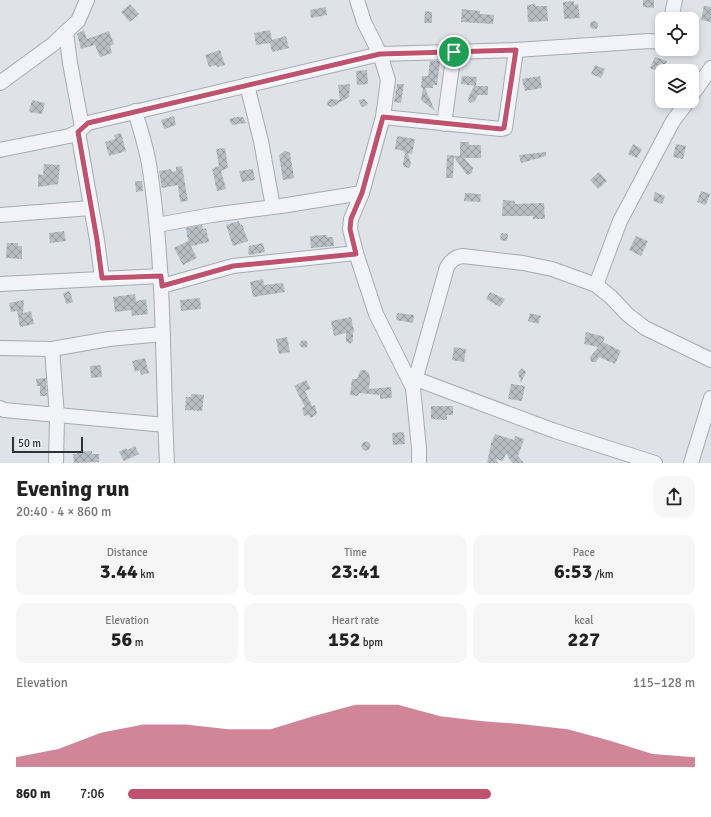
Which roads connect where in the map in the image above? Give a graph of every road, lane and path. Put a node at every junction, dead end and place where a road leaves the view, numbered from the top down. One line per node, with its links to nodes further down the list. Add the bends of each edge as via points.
1 (87, 0): 5 (street, via 78,21)
2 (357, 0): 9 (street, via 364,22)
3 (675, 0): 4 (street)
4 (672, 12)
5 (66, 32): 10 (street); 20 (street)
6 (655, 41): 7 (street)
7 (516, 50): 8 (street); 19 (street, via 504,128)
8 (454, 52): 9 (street); 19 (street)
9 (380, 54): 14 (street); 18 (street, via 388,80)
10 (22, 66): 12 (street); 13 (street)
11 (711, 68): 15 (street)
12 (0, 69)
13 (0, 83)
14 (247, 85): 17 (street); 23 (street, via 261,140)
15 (699, 85)
16 (683, 108): 31 (street, via 673,121 620,221)
17 (135, 111): 20 (street, via 88,123); 26 (street, via 149,162)
18 (383, 117): 19 (street); 22 (street)
19 (444, 124)
20 (80, 129): 21 (street, via 69,136); 24 (street)
21 (0, 150)
22 (362, 193): 23 (street); 27 (street, via 351,219 350,229)
23 (273, 207): 26 (street)
24 (90, 208): 25 (street); 28 (street)
25 (0, 215)
26 (157, 225): 29 (street)
27 (356, 254): 29 (street, via 233,266); 36 (street, via 376,314)
28 (102, 278): 29 (street); 30 (street)
29 (161, 281): 32 (street)
30 (0, 284)
31 (596, 285): 35 (street, via 645,328); 36 (street, via 552,269 523,263 457,257 447,267)
32 (163, 334): 34 (street, via 109,339); 40 (street)
33 (0, 348): 34 (street)
34 (52, 349): 39 (street)
35 (711, 360)
36 (414, 383): 43 (street); 44 (street)
37 (711, 398): 45 (street)
38 (0, 408): 39 (street)
39 (57, 416): 40 (street); 41 (street)
40 (165, 425): 42 (street)
41 (56, 463)
42 (167, 463)
43 (419, 463)
44 (655, 463)
45 (691, 463)

